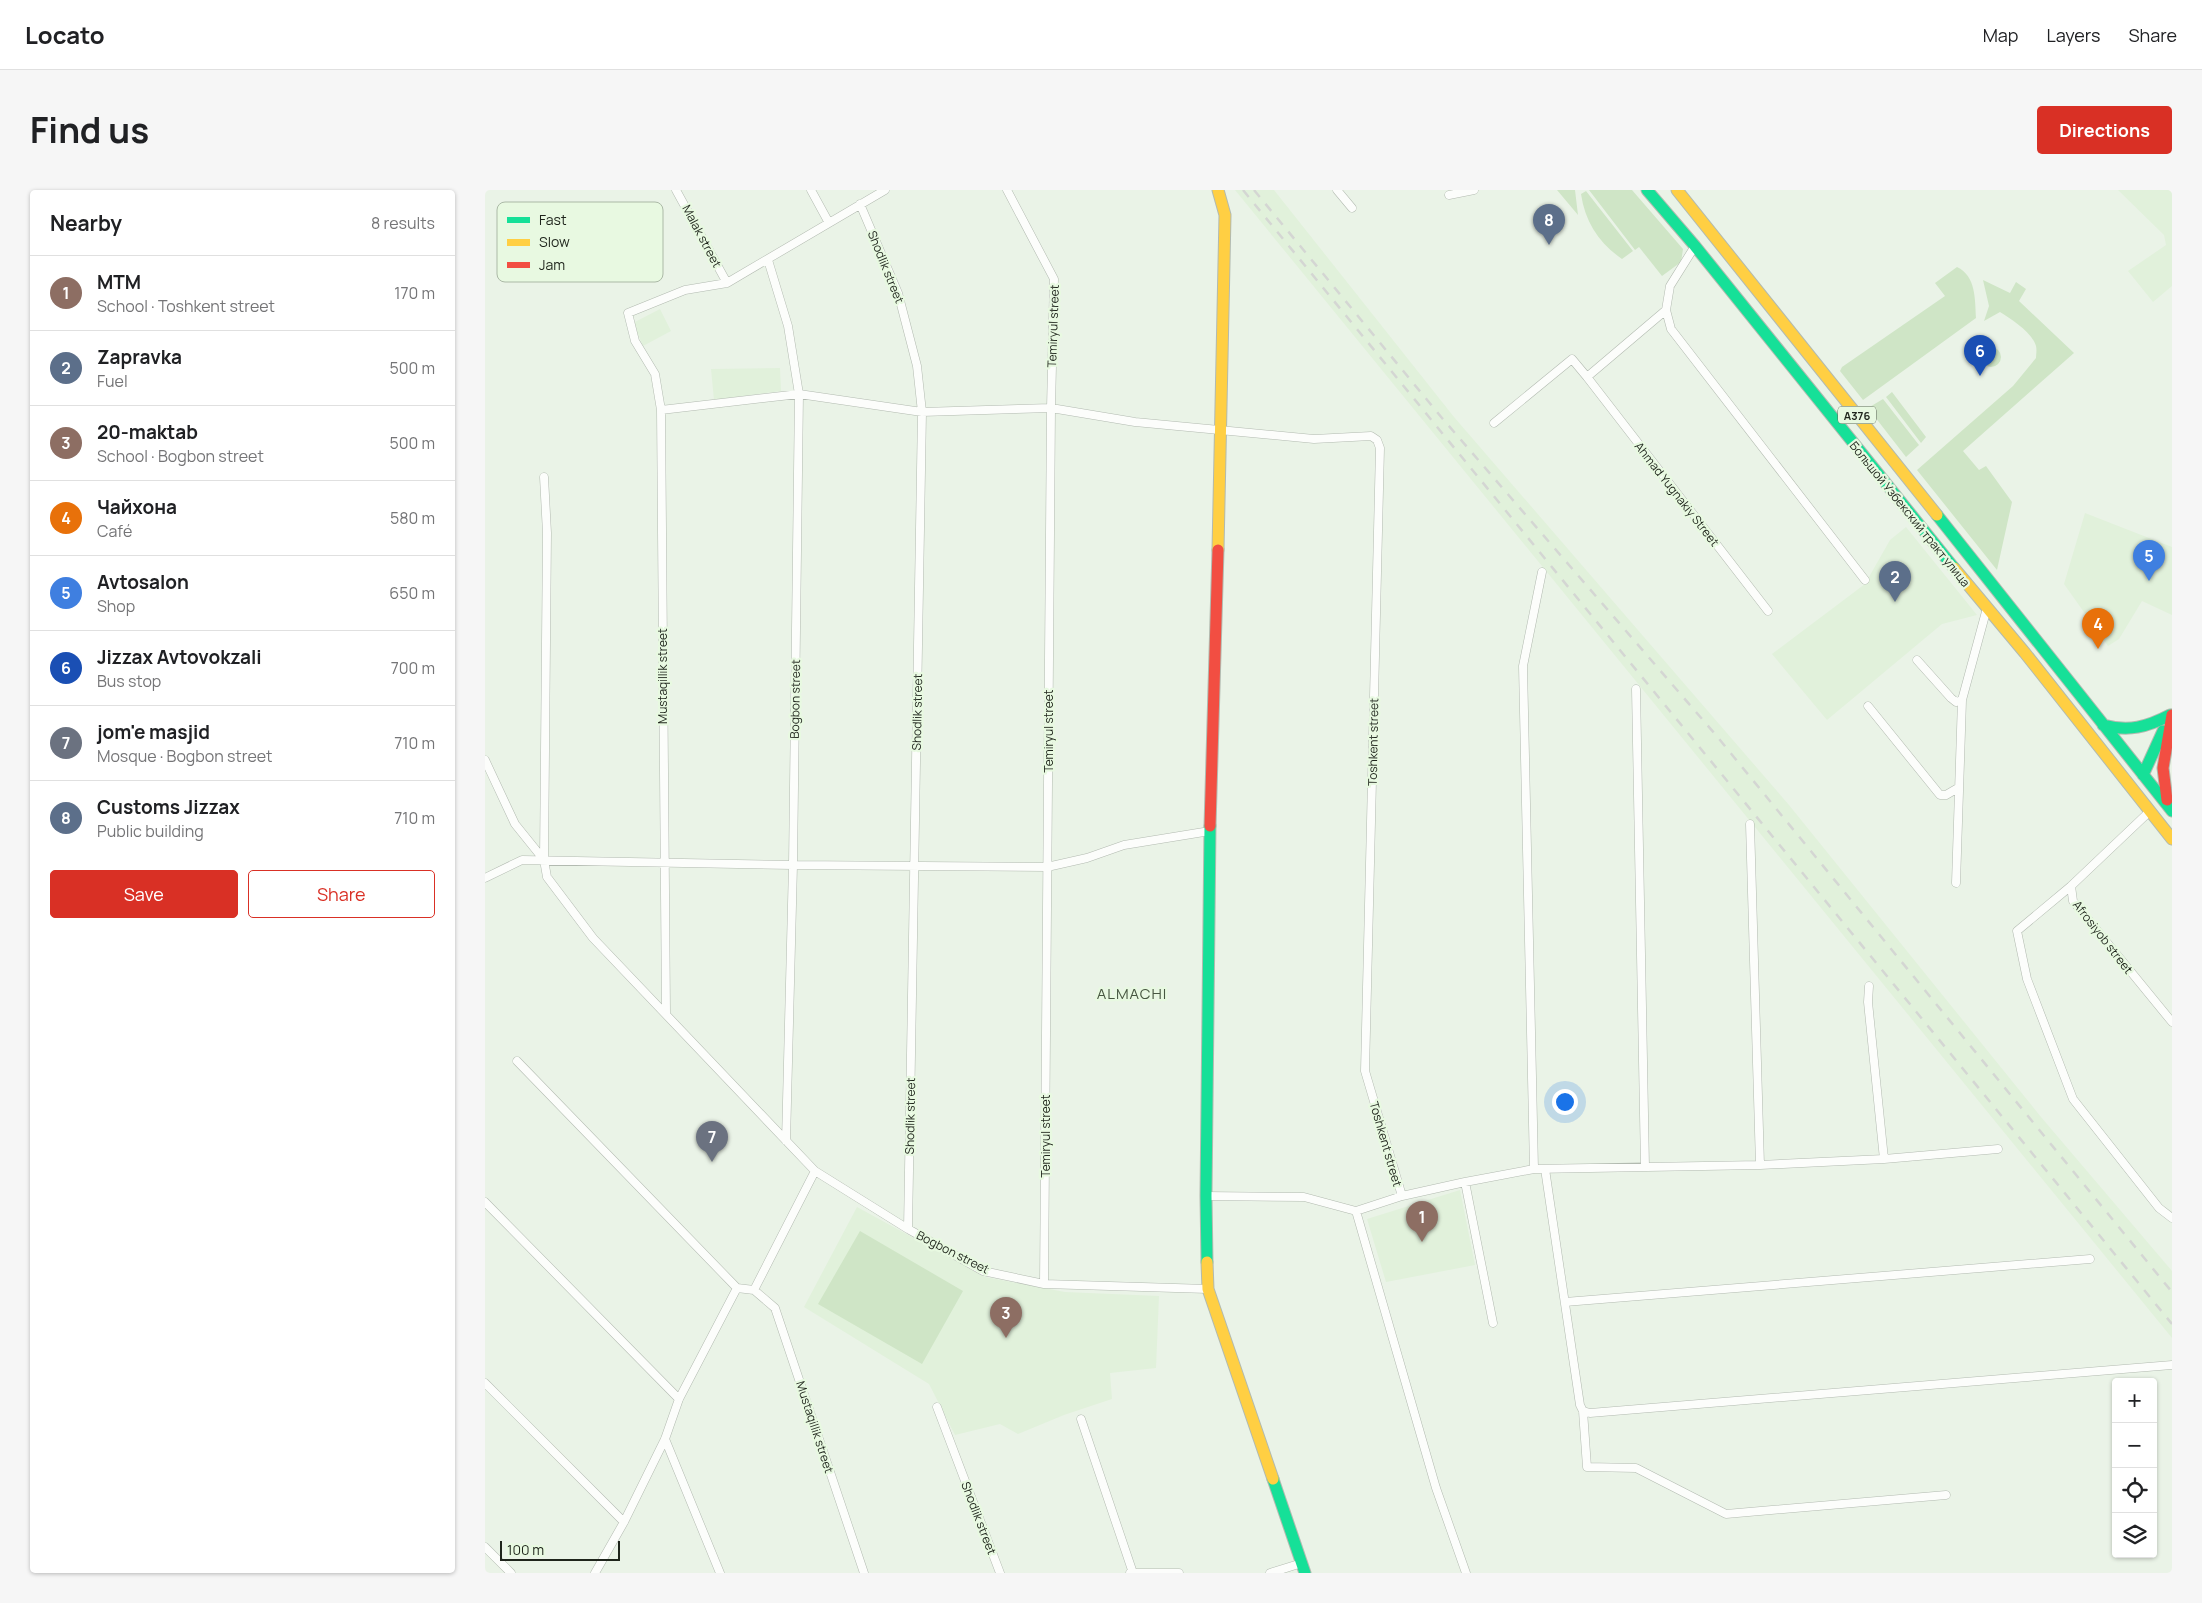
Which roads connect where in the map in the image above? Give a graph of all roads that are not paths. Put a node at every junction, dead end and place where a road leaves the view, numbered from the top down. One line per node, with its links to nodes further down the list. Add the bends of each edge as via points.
1 (676, 190): 16 (street, Malak street)
2 (811, 190): 13 (street)
3 (885, 190): 11 (street)
4 (1007, 190): 20 (street, Temiryul street, via 1055,279)
5 (1218, 190): 24 (main road, via 1225,215)
6 (1337, 190): 12 (street)
7 (1474, 190): 10 (street)
8 (1647, 190): 14 (main road, Большой Узбекский тракт улица)
9 (1677, 190): 35 (main road, Большой Узбекский тракт улица / A376)
10 (1449, 195)
11 (860, 204): 13 (street); 22 (street, Shodlik street, via 898,293 917,366)
12 (1351, 208)
13 (829, 224): 15 (street)
14 (1695, 246): 17 (street, via 1670,286); 28 (main road, Большой Узбекский тракт улица)
15 (768, 260): 16 (street); 19 (street, Bogbon street, via 788,326)
16 (727, 283): 21 (street, Mustaqillik street, via 685,290 628,313 637,345 655,374)
17 (1666, 310): 18 (street); 27 (street, via 1671,330)
18 (1587, 377): 23 (street, Ahmad Yugnakiy Street, via 1572,359); 29 (street, Ahmad Yugnakiy Street)
19 (799, 394): 21 (street); 22 (street); 46 (street, Bogbon street)
20 (1051, 408): 22 (street); 24 (street, via 1135,422); 48 (street, Temiryul street)
21 (661, 410): 45 (street, Mustaqillik street)
22 (922, 412): 47 (street, Shodlik street)
23 (1494, 422)
24 (1222, 431): 42 (main road); 66 (street, Toshkent street, via 1314,439 1371,436 1380,448 1365,1071)
25 (544, 477): 44 (street, via 547,543)
26 (1542, 572): 61 (street, via 1523,666)
27 (1865, 580)
28 (1987, 608): 32 (street); 40 (main road, Большой Узбекский тракт улица)
29 (1768, 611)
30 (1917, 660): 32 (street, via 1951,698 1956,702)
31 (1636, 689): 60 (street)
32 (1962, 700): 38 (street)
33 (1868, 706): 38 (street, via 1940,794 1946,795)
34 (2171, 714): 35 (main road, via 2132,730); 37 (main road); 39 (main road, via 2162,783)
35 (2103, 725): 37 (main road, Большой Узбекский тракт улица / A376)
36 (485, 760): 44 (street, via 515,824)
37 (2143, 774): 39 (main road, Большой Узбекский тракт улица / A376)
38 (1958, 788): 50 (street)
39 (2171, 809)
40 (2149, 812): 43 (main road, Большой Узбекский тракт улица); 51 (street, Afrosiyob street)
41 (1750, 824): 59 (street)
42 (1210, 831): 48 (street, via 1124,846); 65 (main road)
43 (2172, 839)
44 (544, 860): 45 (street); 49 (street, via 522,860); 53 (street, Bogbon street, via 547,877 593,938)
45 (663, 863): 46 (street); 53 (street, Mustaqillik street)
46 (793, 865): 47 (street); 56 (street, Bogbon street)
47 (914, 867): 48 (street); 70 (street, Shodlik street)
48 (1047, 867): 72 (street, Temiryul street)
49 (485, 878)
50 (1956, 883)
51 (2071, 886): 54 (street, Afrosiyob street, via 2073,901); 69 (street, via 2017,931 2027,979 2073,1099 2159,1208)
52 (1869, 986): 58 (street)
53 (665, 1013): 56 (street, Bogbon street)
54 (2172, 1022)
55 (517, 1061): 73 (street)
56 (786, 1141): 63 (street, Bogbon street)
57 (1998, 1149): 58 (street)
58 (1884, 1159): 59 (street)
59 (1760, 1165): 60 (street)
60 (1645, 1167): 62 (street)
61 (1534, 1169): 62 (street); 64 (street)
62 (1545, 1169): 76 (street)
63 (815, 1171): 70 (street, Bogbon street); 74 (street)
64 (1465, 1182): 66 (street); 77 (street)
65 (1206, 1196): 68 (street, via 1304,1197); 75 (main road)
66 (1402, 1196): 68 (street)
67 (485, 1202): 80 (street)
68 (1356, 1211): 97 (street, via 1436,1488)
69 (2172, 1218)
70 (908, 1229): 72 (street, Bogbon street, via 983,1271)
71 (2091, 1259): 76 (street)
72 (1044, 1284): 75 (street, Bogbon street)
73 (737, 1288): 74 (street); 80 (street)
74 (754, 1290): 92 (street, Mustaqillik street, via 775,1308)
75 (1208, 1290): 88 (main road)
76 (1565, 1302): 82 (street, via 1579,1405)
77 (1493, 1323)
78 (2172, 1365): 82 (street)
79 (485, 1383): 86 (street)
80 (679, 1399): 84 (street)
81 (937, 1407): 93 (street, Shodlik street)
82 (1583, 1411): 85 (street, via 1587,1467 1636,1468 1726,1514)
83 (1081, 1419): 94 (street)
84 (665, 1439): 86 (street); 91 (street)
85 (1946, 1496)
86 (624, 1522): 90 (street)
87 (485, 1547): 89 (street)
88 (1303, 1568): 96 (street)
89 (511, 1573)
90 (595, 1573)
91 (720, 1573)
92 (864, 1573)
93 (1000, 1573)
94 (1132, 1573): 95 (street)
95 (1179, 1573)
96 (1270, 1573)
97 (1466, 1573)

